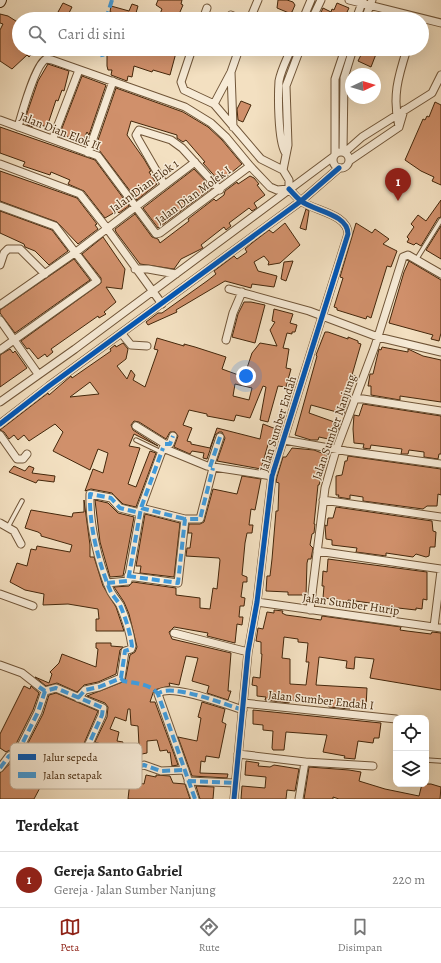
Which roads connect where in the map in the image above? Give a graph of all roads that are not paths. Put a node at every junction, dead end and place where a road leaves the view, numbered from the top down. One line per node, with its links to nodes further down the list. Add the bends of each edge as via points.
1 (258, 0): 9 (street)
2 (311, 0): 10 (street)
3 (321, 0): 11 (street)
4 (349, 0): 5 (street)
5 (363, 2): 6 (street); 12 (street)
6 (371, 3): 13 (street)
7 (207, 8): 8 (street)
8 (205, 12)
9 (253, 12)
10 (306, 12)
11 (315, 12)
12 (359, 12)
13 (397, 12)
14 (429, 21): 15 (street)
15 (441, 23)
16 (190, 56): 28 (street, via 181,85 187,91)
17 (237, 56): 24 (street)
18 (288, 56): 27 (street, via 281,74)
19 (297, 56): 27 (street)
20 (343, 56): 38 (street, via 335,79)
21 (351, 56): 36 (street, via 344,78)
22 (406, 56): 30 (street, via 396,86)
23 (79, 70): 26 (street); 33 (street, via 52,60 44,60 34,79); 35 (street)
24 (231, 72): 28 (street); 34 (street)
25 (441, 75): 29 (street, via 432,93)
26 (113, 81): 37 (street); 42 (street, via 176,103 199,115 226,137)
27 (283, 87): 44 (street, via 288,145)
28 (214, 104): 34 (street)
29 (404, 110): 30 (street); 32 (street)
30 (396, 114): 32 (street); 36 (street, via 362,136)
31 (0, 120): 33 (street, Jalan Dian Elok II)
32 (399, 126): 39 (street)
33 (18, 127): 35 (street, Jalan Dian Elok II)
34 (233, 127): 44 (street, via 261,159)
35 (53, 138): 37 (street, Jalan Dian Elok II)
36 (344, 152): 38 (street); 39 (street)
37 (88, 153): 50 (street, Jalan Dian Elok II, via 101,158)
38 (334, 155): 43 (street, via 333,162); 46 (street)
39 (349, 161): 43 (street)
40 (195, 162): 45 (street, Jalan Dian Elok 1); 45 (street, via 171,140 142,130 137,132 138,139); 47 (street)
41 (0, 164): 52 (street, via 80,194)
42 (250, 166): 46 (street, via 270,187 277,190); 47 (street, Jalan Dian Molek I)
43 (339, 168): 48 (street)
44 (283, 170): 46 (street, via 289,180)
45 (164, 184): 50 (street, Jalan Dian Elok 1)
46 (289, 189): 48 (street, Jalan Sumber Endah); 58 (street)
47 (220, 190): 50 (street, Jalan Dian Molek I, via 158,234 152,231)
48 (301, 201): 63 (street); 65 (street, Jalan Sumber Endah, via 342,220 348,230 348,238)
49 (0, 206): 53 (street, via 53,225)
50 (137, 206): 52 (street, Jalan Dian Elok 1)
51 (441, 220): 54 (lane)
52 (106, 227): 53 (street, Jalan Dian Elok 1); 56 (street)
53 (76, 252): 57 (street, Jalan Dian Elok 1); 69 (street, via 96,278 94,284)
54 (416, 260): 59 (street); 68 (street, Jalan Sumber Nanjung, via 408,255 403,257)
55 (0, 265): 57 (street, via 8,249 20,249)
56 (135, 269): 58 (street); 61 (street)
57 (45, 274): 64 (street, Jalan Dian Elok 1)
58 (176, 274): 61 (street)
59 (441, 274)
60 (230, 289): 62 (street)
61 (152, 291): 63 (street); 74 (street)
62 (242, 292): 65 (street); 70 (street)
63 (162, 304): 67 (street)
64 (0, 305)
65 (322, 316): 68 (street); 84 (street, Jalan Sumber Endah)
66 (0, 320): 69 (street)
67 (122, 334): 71 (street, via 131,345); 78 (street)
68 (378, 336): 73 (street); 75 (street, Jalan Sumber Nanjung)
69 (16, 340): 72 (street); 74 (street)
70 (226, 340)
71 (147, 346)
72 (0, 350)
73 (441, 352)
74 (38, 374): 76 (street)
75 (354, 399): 77 (street); 86 (street, Jalan Sumber Nanjung)
76 (0, 402)
77 (441, 411)
78 (0, 424)
79 (136, 426): 85 (street)
80 (0, 435): 87 (street, via 16,459 23,459)
81 (173, 436): 85 (street, via 170,444)
82 (220, 437): 89 (street)
83 (136, 440): 85 (lane)
84 (284, 440): 86 (street); 90 (street, Jalan Sumber Endah)
85 (163, 448): 89 (street, via 196,463); 93 (street)
86 (336, 450): 88 (street); 91 (street, Jalan Sumber Nanjung)
87 (27, 454)
88 (441, 464)
89 (212, 467): 90 (street); 95 (street, via 200,519)
90 (272, 476): 104 (street, Jalan Sumber Endah)
91 (323, 500): 94 (street); 99 (street, Jalan Sumber Nanjung)
92 (22, 501): 97 (lane)
93 (140, 511): 95 (street); 101 (street); 102 (street, via 120,508 111,498 90,494 94,535)
94 (441, 517)
95 (185, 518): 101 (street, via 178,583)
96 (0, 523): 97 (street)
97 (8, 527): 98 (street, via 18,535)
98 (21, 544)
99 (317, 551): 100 (street); 106 (street, Jalan Sumber Nanjung)
100 (441, 570): 107 (street)
101 (128, 576): 102 (street, via 127,582)
102 (107, 583): 112 (street, via 124,615 132,648 125,651 121,678 87,689)
103 (0, 594): 105 (street)
104 (257, 602): 106 (street, Jalan Sumber Hurip); 109 (street, Jalan Sumber Endah)
105 (33, 606)
106 (310, 610): 107 (street, Jalan Sumber Hurip)
107 (438, 628)
108 (174, 633): 109 (street)
109 (248, 652): 113 (street, Jalan Sumber Endah)
110 (0, 664): 111 (street, via 22,673)
111 (45, 690): 112 (street, via 56,688); 115 (street, via 38,712)
112 (78, 698): 116 (street, via 103,708)
113 (243, 706): 114 (street, Jalan Sumber Endah I); 117 (street, Jalan Sumber Endah); 125 (street, Jalan Sumber Endah I, via 183,692 167,690 159,693 158,698)
114 (393, 718)
115 (22, 743)
116 (89, 743)
117 (238, 754): 121 (street); 127 (street, Jalan Sumber Endah)
118 (10, 756): 124 (street)
119 (429, 760): 120 (lane)
120 (441, 761)
121 (305, 762): 123 (street); 130 (street)
122 (142, 766): 125 (street, via 161,771)
123 (373, 766)
124 (0, 768)
125 (185, 770): 126 (street)
126 (188, 781): 127 (street); 128 (street)
127 (235, 783): 129 (street, Jalan Sumber Endah)
128 (195, 799)
129 (234, 799)
130 (299, 799)

